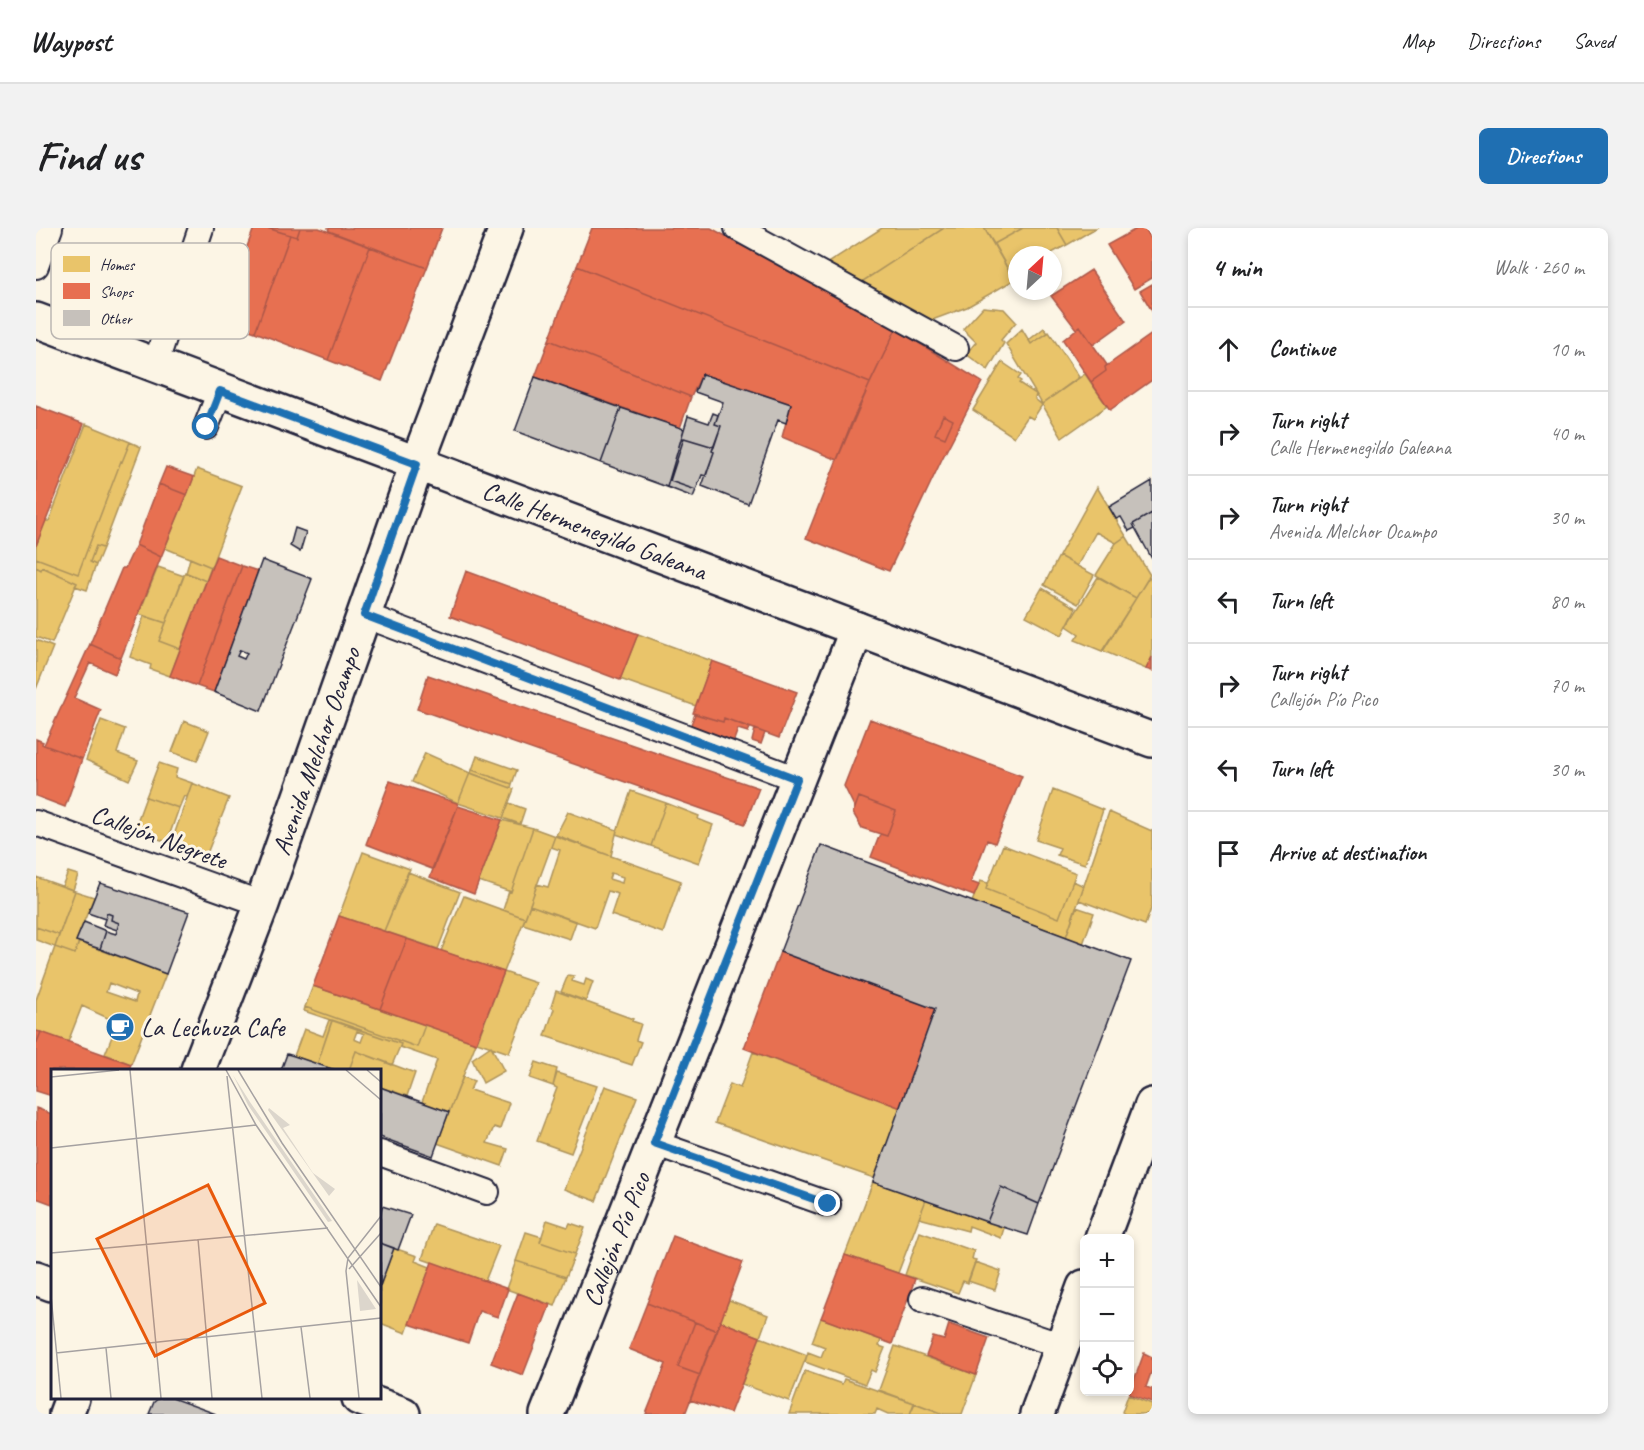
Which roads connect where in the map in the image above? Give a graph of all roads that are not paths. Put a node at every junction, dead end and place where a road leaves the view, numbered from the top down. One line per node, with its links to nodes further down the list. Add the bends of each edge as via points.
1 (50, 228): 6 (lane)
2 (201, 228): 5 (lane)
3 (506, 228): 15 (street, Avenida Melchor Ocampo)
4 (737, 228): 11 (lane)
5 (196, 243)
6 (36, 266)
7 (36, 320): 8 (street, Calle Hermenegildo Galeana)
8 (51, 326)
9 (86, 339): 12 (street, Calle Hermenegildo Galeana)
10 (164, 339): 12 (lane)
11 (956, 348)
12 (155, 365): 13 (street, Calle Hermenegildo Galeana)
13 (220, 391): 14 (lane); 15 (street, Calle Hermenegildo Galeana)
14 (206, 427)
15 (417, 464): 16 (street, Avenida Melchor Ocampo); 17 (street, Calle Hermenegildo Galeana)
16 (364, 615): 19 (lane); 21 (street, Avenida Melchor Ocampo)
17 (857, 629): 18 (street, Calle Hermenegildo Galeana); 19 (street, Callejón Pío Pico)
18 (1152, 740)
19 (797, 779): 24 (street, Callejón Pío Pico)
20 (36, 823): 21 (lane, Callejón Negrete)
21 (262, 904): 22 (street, Avenida Melchor Ocampo)
22 (199, 1069)
23 (1152, 1105): 28 (street)
24 (654, 1143): 27 (lane); 38 (street, Callejón Pío Pico)
25 (381, 1154): 26 (lane)
26 (487, 1192)
27 (828, 1204)
28 (1104, 1234)
29 (36, 1278): 30 (street)
30 (51, 1284)
31 (1084, 1288): 33 (street)
32 (922, 1299): 33 (lane)
33 (1062, 1346): 39 (street)
34 (72, 1399): 36 (street)
35 (362, 1399): 37 (street)
36 (66, 1414)
37 (403, 1414)
38 (547, 1414)
39 (1037, 1414)

